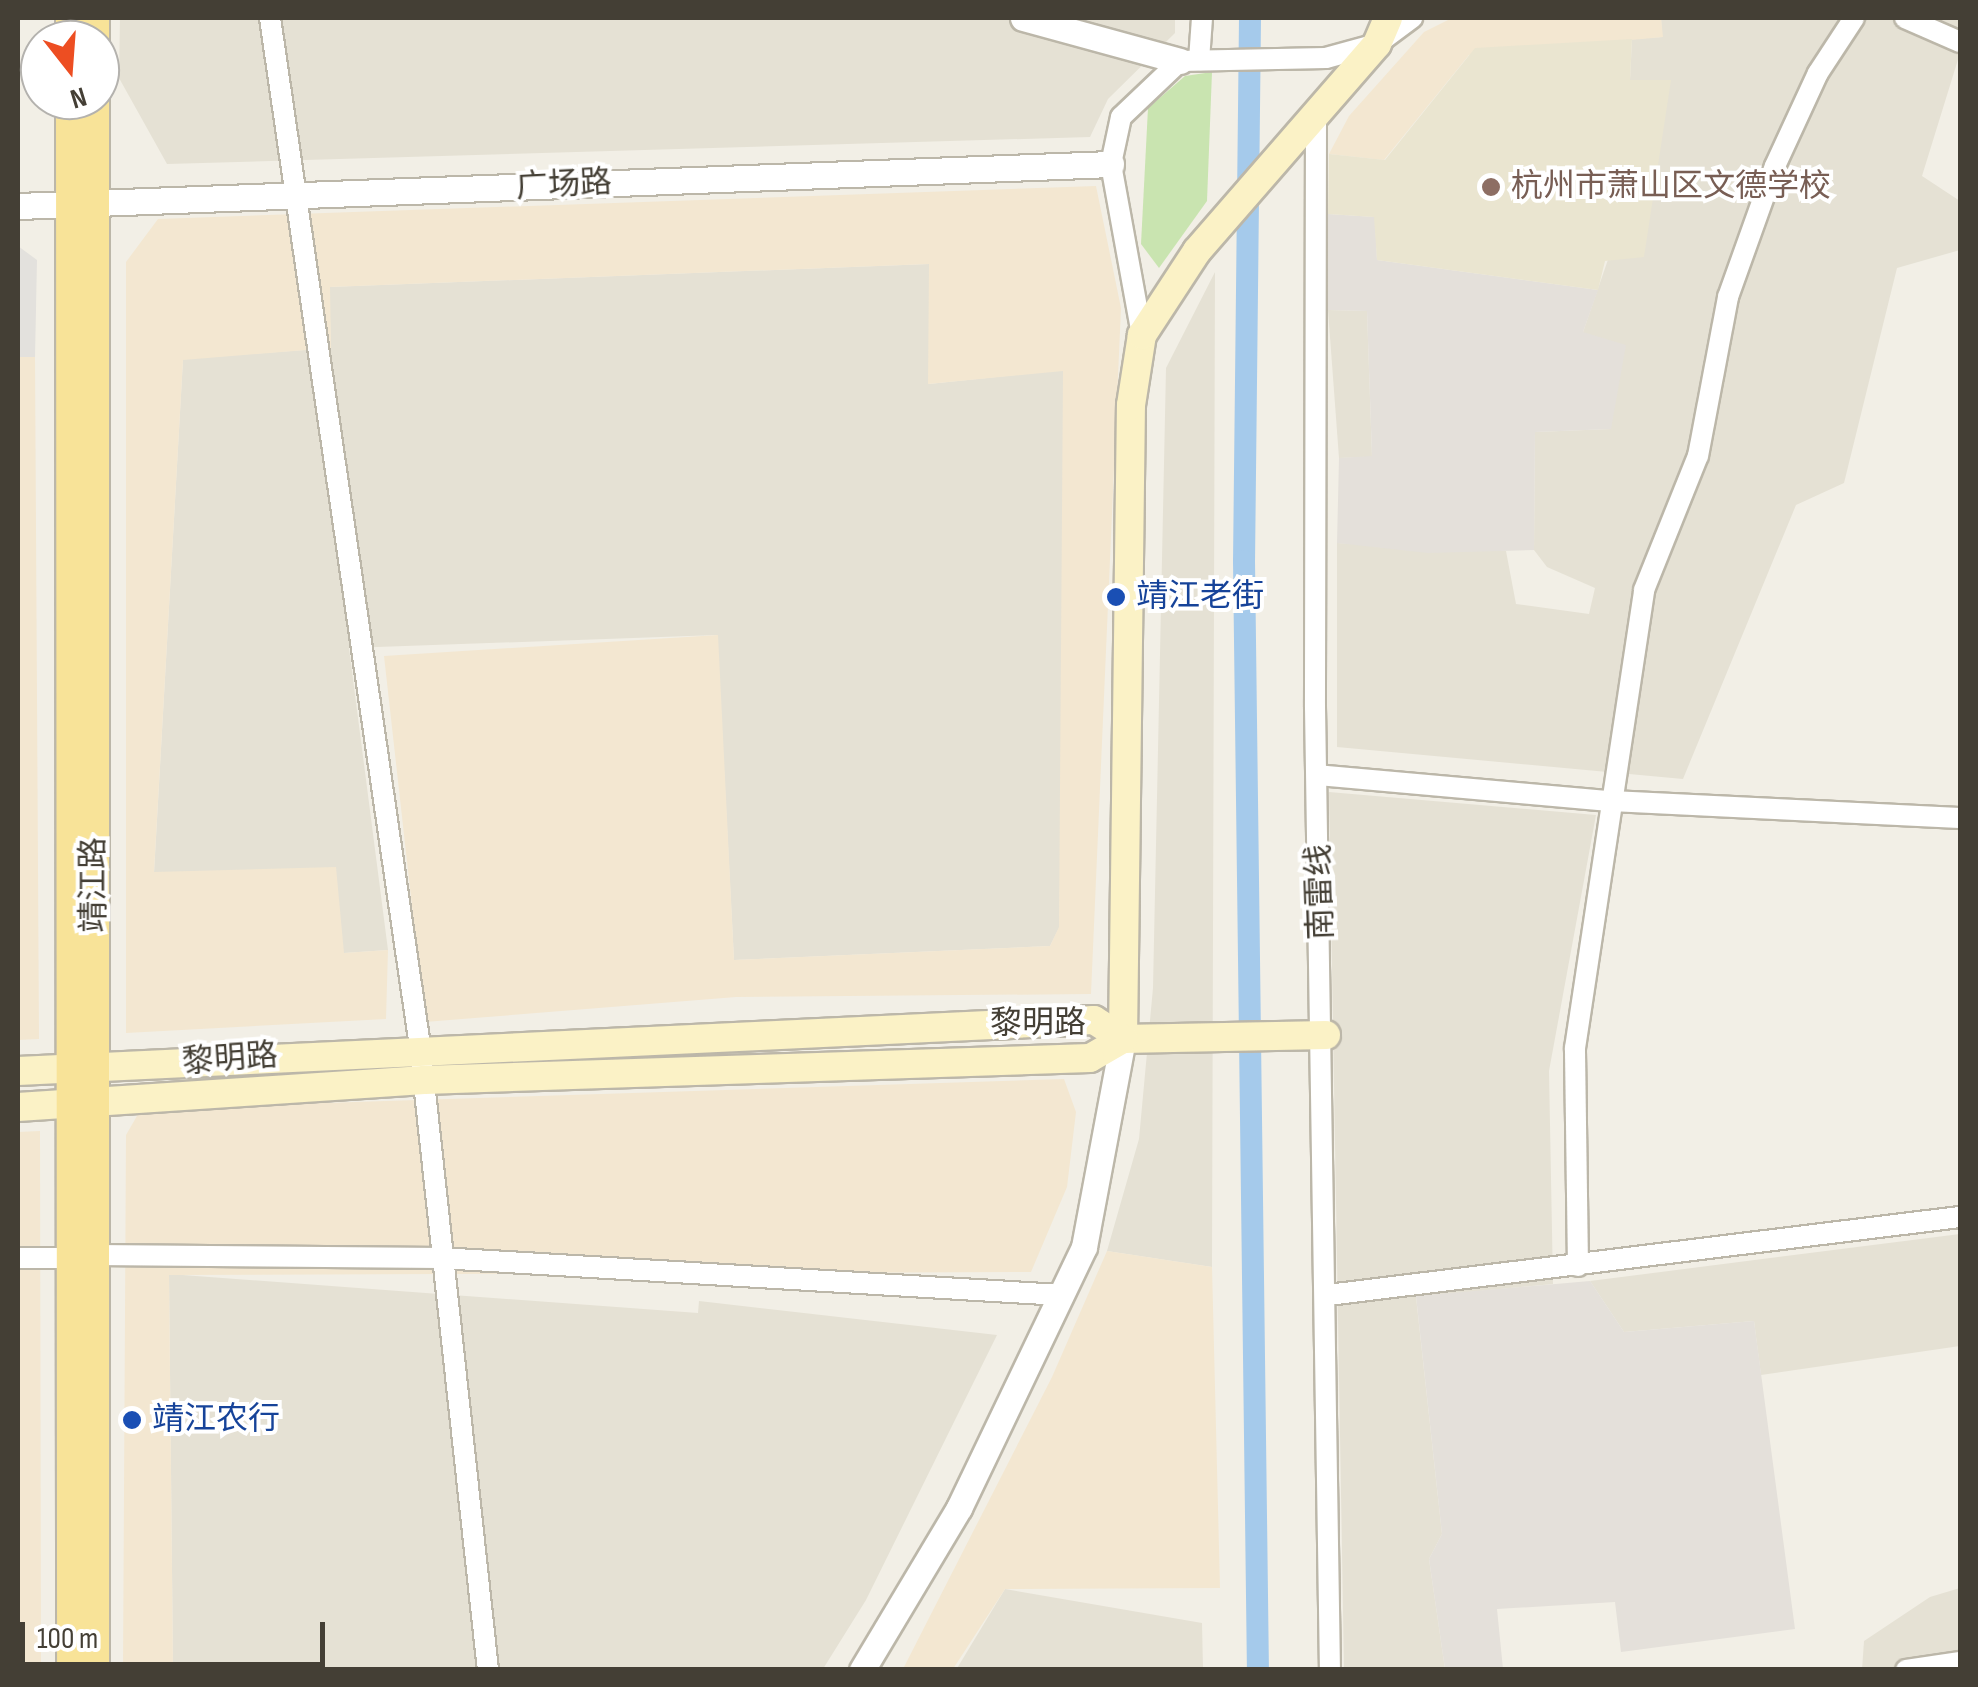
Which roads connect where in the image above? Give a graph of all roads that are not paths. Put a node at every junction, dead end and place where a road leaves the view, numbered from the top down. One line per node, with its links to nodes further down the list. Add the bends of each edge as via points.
1 (270, 18): 15 (street)
2 (1023, 18): 10 (street)
3 (1202, 18): 10 (street)
4 (1388, 18): 9 (main road)
5 (1412, 18): 9 (street)
6 (1854, 18): 20 (street, via 1818,72 1775,166 1728,297 1698,456 1644,590)
7 (1905, 18): 8 (street)
8 (1960, 42)
9 (1377, 44): 10 (street, via 1294,59); 11 (main road)
10 (1197, 61): 14 (street, via 1121,117)
11 (1316, 114): 18 (main road, via 1205,241); 19 (street, 南雷线)
12 (73, 120): 17 (main road, 靖江路)
13 (92, 120): 17 (main road, 靖江路)
14 (1111, 164): 15 (street, 广场路); 18 (street)
15 (294, 198): 17 (street, 广场路); 24 (street)
16 (18, 206): 17 (street, 广场路)
17 (83, 207): 25 (main road, 靖江路)
18 (1142, 335): 23 (main road, via 1131,405)
19 (1317, 775): 20 (street); 22 (street, 南雷线)
20 (1611, 801): 21 (street); 34 (street, via 1575,1048)
21 (1960, 818)
22 (1326, 1035): 23 (main road); 36 (street, 南雷线)
23 (1123, 1040): 24 (main road, 黎明路, via 1094,1020); 27 (main road, 黎明路, via 1090,1058); 35 (street, via 1084,1247)
24 (420, 1046): 25 (main road, 黎明路); 27 (street)
25 (83, 1070): 26 (main road, 黎明路); 28 (main road, 靖江路)
26 (18, 1071)
27 (424, 1080): 28 (main road, 黎明路); 33 (street)
28 (83, 1104): 29 (main road, 黎明路); 31 (main road, 靖江路)
29 (18, 1108)
30 (1960, 1218): 34 (street)
31 (84, 1256): 32 (street); 33 (street); 38 (main road, 靖江路); 39 (main road, 靖江路)
32 (18, 1258)
33 (440, 1258): 35 (street); 40 (street)
34 (1578, 1266): 36 (street)
35 (1061, 1295): 41 (street, via 959,1508)
36 (1328, 1295): 42 (street, 南雷线)
37 (1960, 1662): 43 (street)
38 (72, 1670)
39 (94, 1670)
40 (488, 1670)
41 (862, 1670)
42 (1330, 1670)
43 (1906, 1670)

